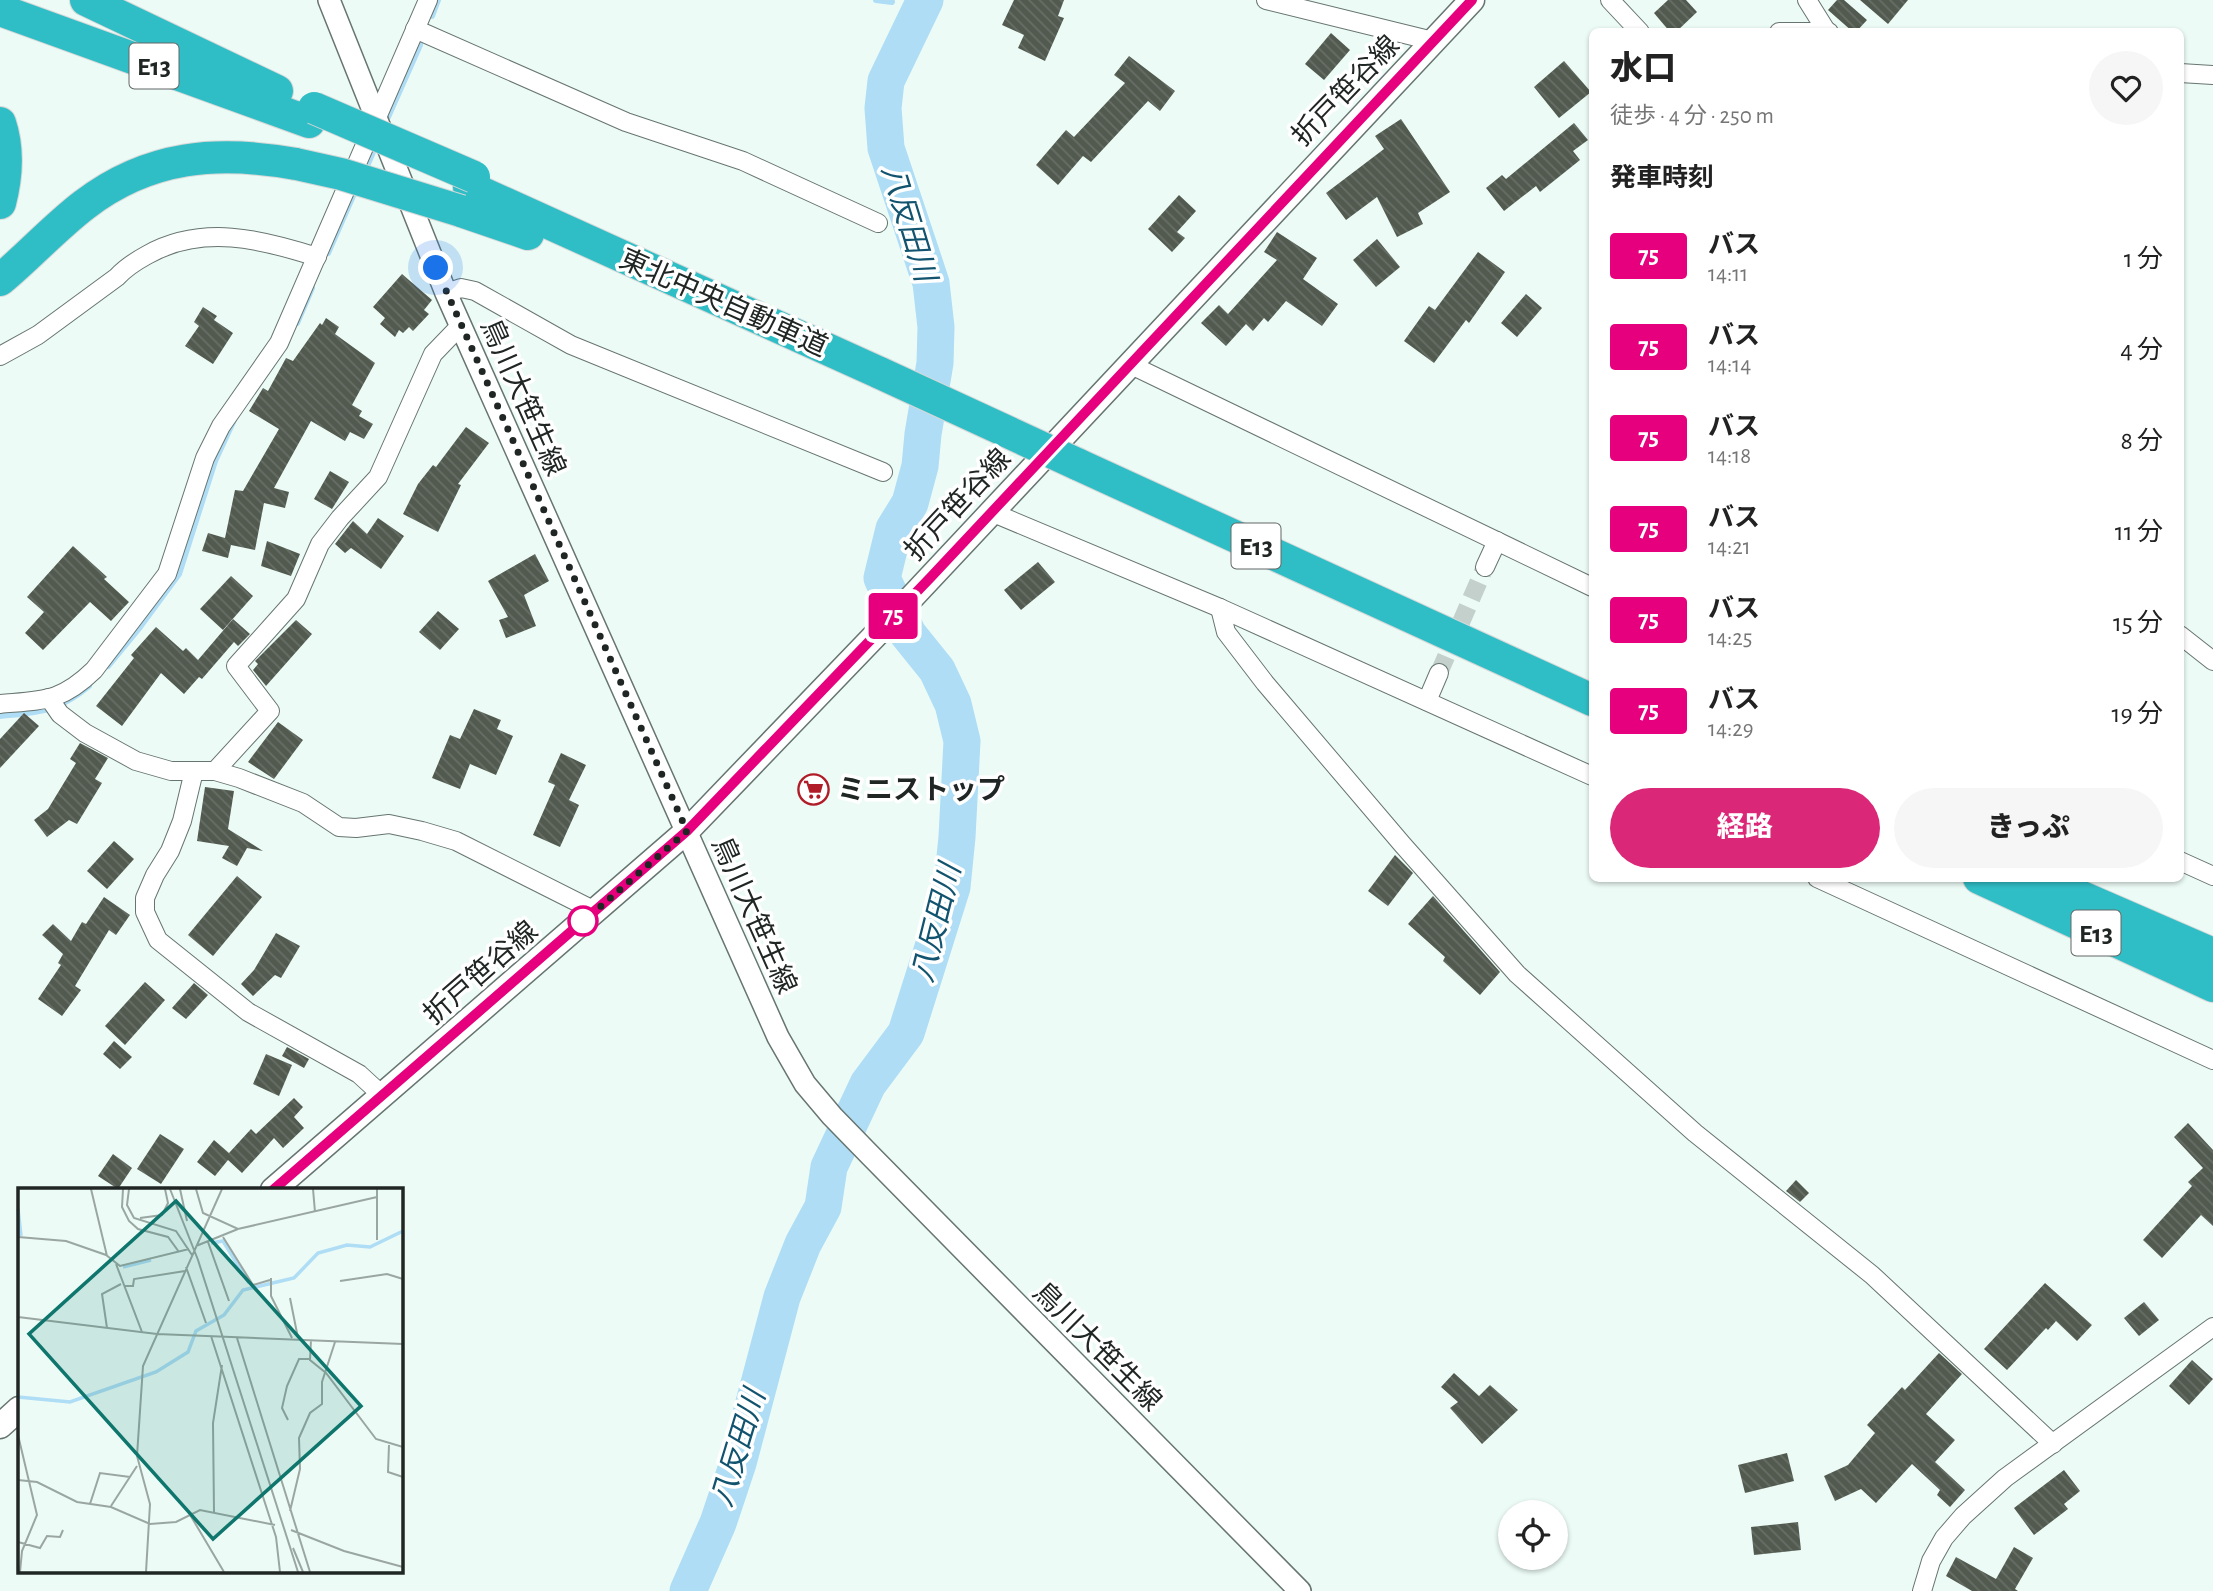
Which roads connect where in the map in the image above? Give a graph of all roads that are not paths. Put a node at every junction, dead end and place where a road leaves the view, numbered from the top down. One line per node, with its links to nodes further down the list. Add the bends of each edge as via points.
1 (86, 0): 15 (highway)
2 (329, 0): 16 (street, 鳥川大笹生線)
3 (428, 0): 11 (street)
4 (1266, 0): 12 (street)
5 (1610, 0): 9 (street)
6 (1807, 0): 10 (street)
7 (1466, 2): 12 (main road, 折戸笹谷線)
8 (0, 10): 15 (highway, E13)
9 (1636, 28)
10 (1825, 28)
11 (415, 29): 16 (street); 20 (street, via 626,122 743,161)
12 (1433, 41): 26 (main road, 折戸笹谷線)
13 (2184, 73): 14 (street)
14 (2213, 75)
15 (311, 115): 18 (highway, E13)
16 (377, 117): 21 (street); 23 (street, 鳥川大笹生線)
17 (0, 123): 19 (highway, via 7,156)
18 (468, 191): 22 (highway, bridge, via 257,157 215,156 178,162 112,186); 33 (highway, 東北中央自動車道 / E13, bridge, via 715,298)
19 (0, 203)
20 (878, 223)
21 (317, 257): 25 (street, via 225,236 171,243 125,268 38,335); 41 (street, via 279,342 221,426 205,458 167,574 94,670)
22 (0, 280)
23 (446, 293): 24 (street, 鳥川大笹生線); 27 (street, via 461,288 475,291 571,345)
24 (461, 325): 43 (street, via 433,354 378,477 320,544 296,599 236,666 270,710); 45 (street, 鳥川大笹生線)
25 (0, 356)
26 (1129, 364): 28 (main road, 折戸笹谷線); 29 (street)
27 (883, 472)
28 (991, 512): 32 (street); 45 (main road, 折戸笹谷線)
29 (1497, 541): 30 (street); 31 (street)
30 (1485, 567)
31 (1589, 586)
32 (1220, 608): 39 (street); 60 (street, via 1226,632 1265,683 1517,974 1695,1133 1871,1275)
33 (1435, 627): 37 (highway, 東北中央自動車道 / E13); 38 (highway, 東北中央自動車道 / E13)
34 (2184, 638): 35 (street)
35 (2213, 661)
36 (1439, 673): 39 (street)
37 (1589, 692)
38 (1589, 699)
39 (1427, 701): 44 (street)
40 (0, 704): 41 (street)
41 (54, 705): 42 (street, via 85,733 136,761 171,771)
42 (194, 771): 43 (street); 55 (street, via 182,821 145,898 145,912 158,940 248,1012 359,1074)
43 (215, 771): 51 (street, via 303,803 339,827 390,824 456,841)
44 (1589, 775)
45 (687, 831): 51 (main road, 折戸笹谷線); 61 (street, 鳥川大笹生線, via 778,1037 805,1084)
46 (2184, 863): 47 (street)
47 (2213, 876)
48 (1826, 882): 54 (street)
49 (1988, 882): 53 (highway, E13)
50 (2047, 882): 52 (highway, E13)
51 (595, 911): 55 (main road, 折戸笹谷線)
52 (2213, 954)
53 (2213, 986)
54 (2213, 1060)
55 (383, 1096): 56 (main road, 折戸笹谷線)
56 (275, 1188)
57 (2213, 1327): 60 (street)
58 (18, 1410): 59 (main road)
59 (0, 1426)
60 (2053, 1444): 62 (street, via 1963,1516 1931,1561)
61 (1300, 1591)
62 (1922, 1591)

